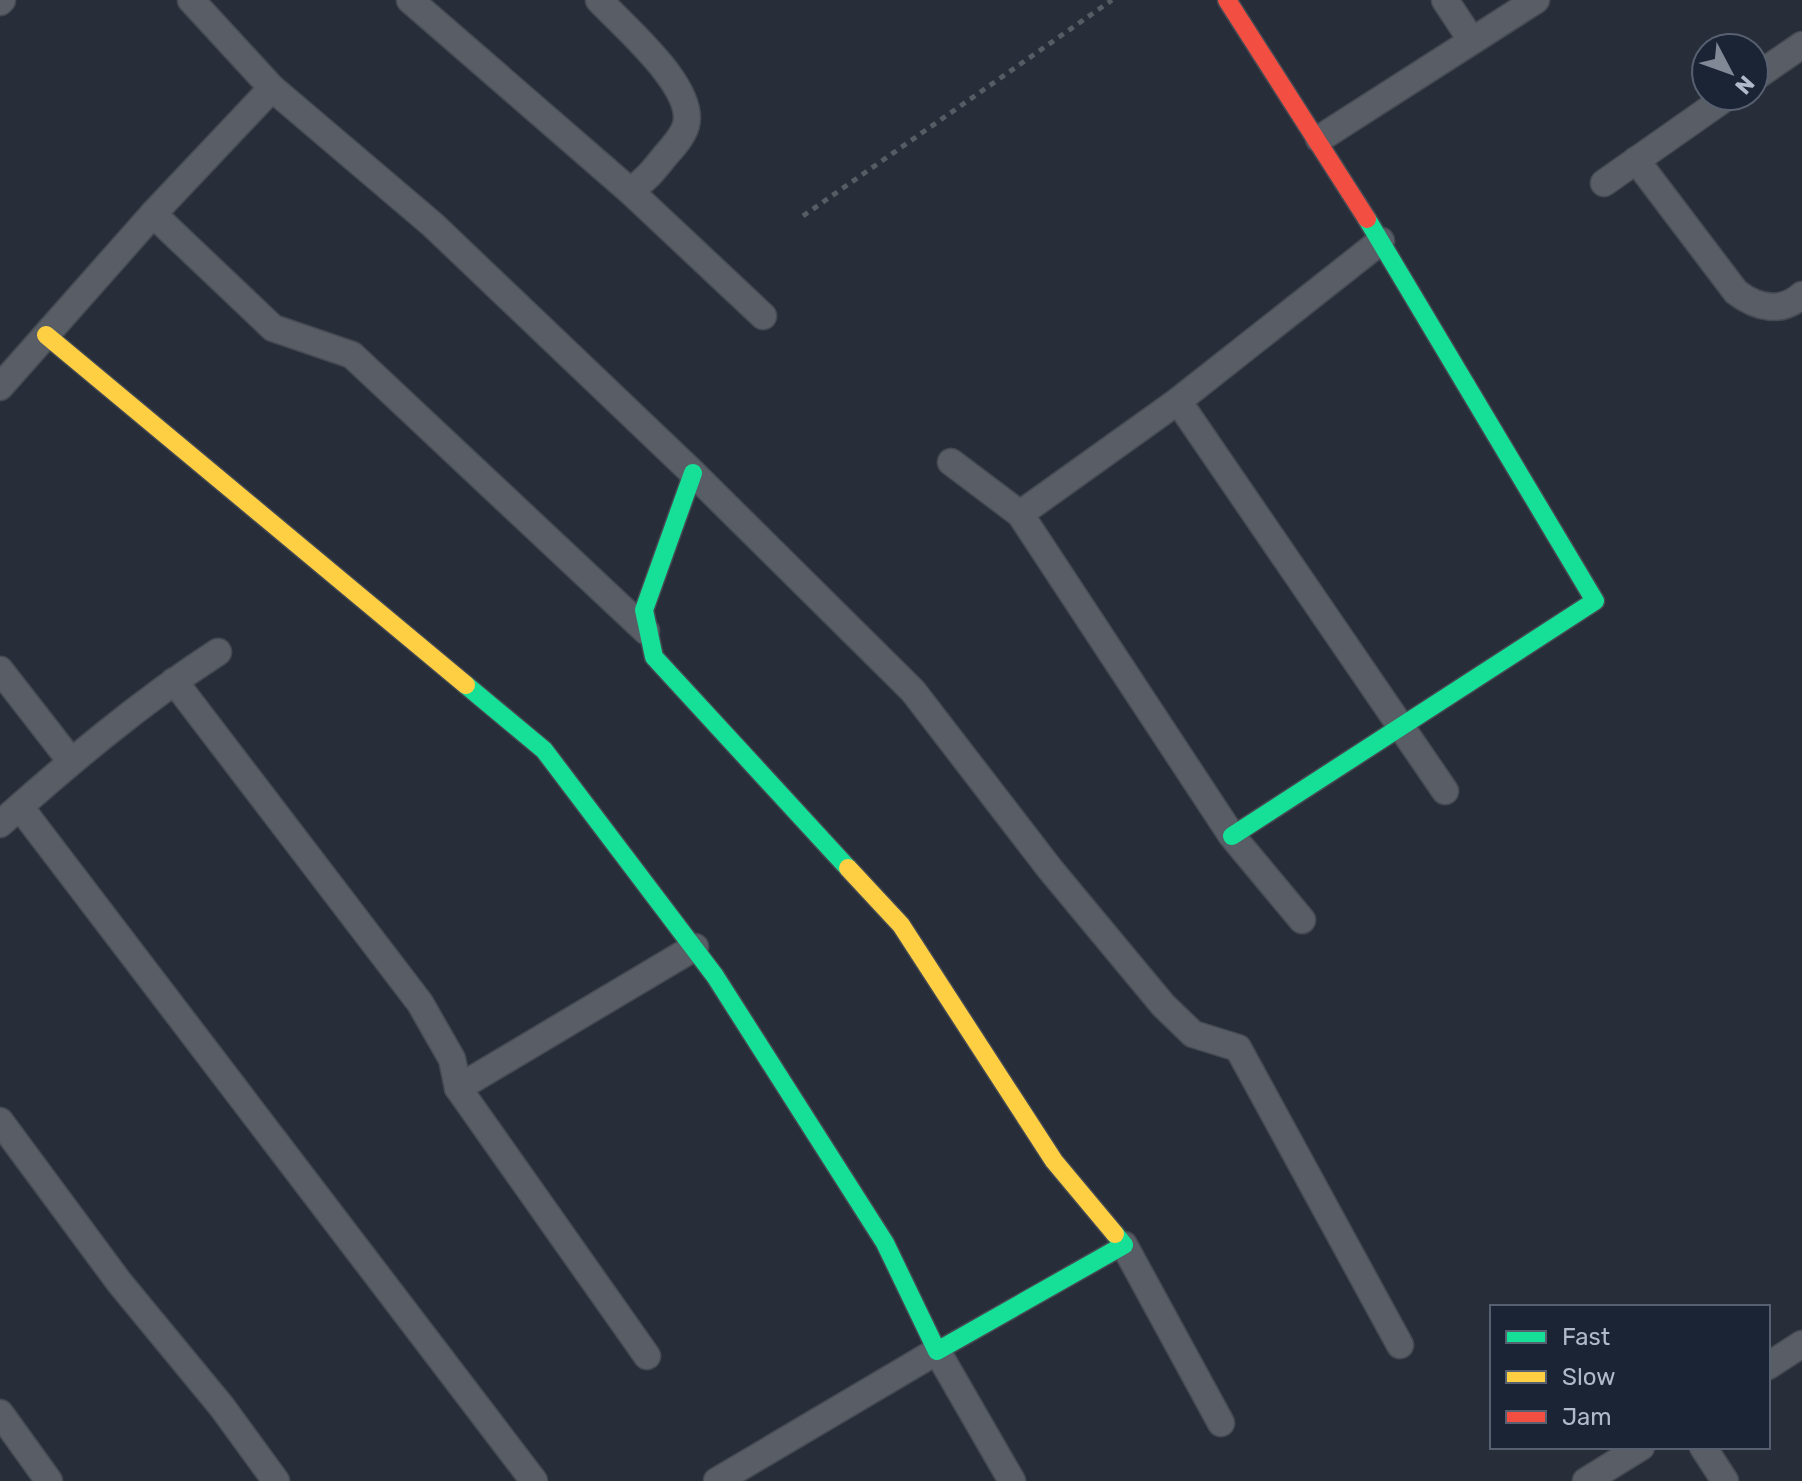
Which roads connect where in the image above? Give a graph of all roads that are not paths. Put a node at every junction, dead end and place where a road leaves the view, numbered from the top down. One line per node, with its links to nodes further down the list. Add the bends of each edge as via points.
1 (191, 0): 10 (street)
2 (410, 0): 15 (street)
3 (599, 0): 15 (street, via 674,80 685,102 686,124 674,145)
4 (1227, 0): 12 (street)
5 (1445, 0): 7 (street)
6 (1536, 0): 7 (street)
7 (1472, 41): 12 (street)
8 (1802, 45): 9 (street)
9 (1770, 67)
10 (272, 88): 16 (street); 24 (street, via 433,225)
11 (1705, 112): 13 (street)
12 (1319, 139): 17 (street)
13 (1636, 160): 14 (street); 18 (street, via 1748,302 1771,309)
14 (1604, 183)
15 (630, 191): 19 (street)
16 (153, 214): 20 (street); 26 (street, via 273,328 352,355)
17 (1381, 241): 22 (street); 30 (street, via 1595,601)
18 (1802, 295)
19 (763, 316)
20 (46, 335): 21 (street); 36 (street, via 544,750)
21 (0, 387)
22 (1178, 401): 25 (street); 30 (street)
23 (951, 462): 25 (street)
24 (693, 473): 26 (street, via 648,594); 41 (street, via 913,691 1163,1005 1193,1034 1238,1048)
25 (1020, 514): 34 (street)
26 (646, 631): 39 (street, via 654,657 674,682 901,925 1054,1161)
27 (218, 652): 29 (street)
28 (0, 670): 31 (street)
29 (174, 681): 31 (street); 37 (street, via 420,1003 452,1059)
30 (1400, 728): 32 (street); 34 (street)
31 (70, 760): 33 (street)
32 (1445, 791)
33 (10, 815): 51 (street)
34 (1232, 836): 35 (street)
35 (1302, 920)
36 (695, 947): 37 (street); 42 (street, via 885,1243)
37 (458, 1088): 43 (street)
38 (0, 1121): 50 (street)
39 (1124, 1245): 42 (street); 46 (street)
40 (1802, 1344): 44 (street)
41 (1400, 1345)
42 (937, 1351): 52 (street); 53 (street)
43 (647, 1356)
44 (1770, 1365)
45 (0, 1413): 49 (street)
46 (1221, 1423)
47 (1638, 1449): 54 (street)
48 (1704, 1449): 55 (street)
49 (49, 1481)
50 (276, 1481)
51 (534, 1481)
52 (717, 1481)
53 (1012, 1481)
54 (1586, 1481)
55 (1725, 1481)

